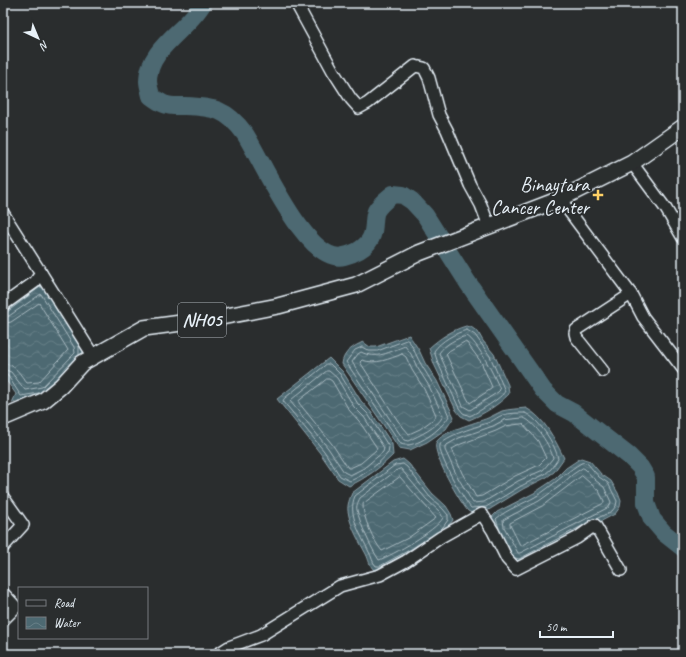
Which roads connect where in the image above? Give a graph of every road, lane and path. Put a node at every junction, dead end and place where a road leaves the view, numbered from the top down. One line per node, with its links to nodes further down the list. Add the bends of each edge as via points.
1 (296, 3): 6 (street, via 333,70 358,108 415,66 424,68 439,115)
2 (683, 127): 3 (main road, NH05)
3 (632, 162): 4 (main road, NH05); 7 (street, via 666,208)
4 (560, 199): 6 (main road, NH05); 9 (street)
5 (3, 213): 8 (street)
6 (489, 226): 11 (main road, NH05, via 419,253 356,285 278,306 144,328)
7 (683, 238)
8 (41, 273): 10 (street, via 36,282); 11 (street)
9 (631, 294): 12 (street, via 643,318); 13 (street, via 576,330 576,337)
10 (3, 305)
11 (94, 357): 14 (main road, NH05, via 82,363 43,401)
12 (683, 369)
13 (603, 371)
14 (3, 418)
15 (3, 497): 16 (street, via 23,525)
16 (3, 547)
17 (621, 570): 20 (street, via 595,525 577,538 516,569 506,559 482,514 441,537 406,561 374,576 340,586 261,635)
18 (3, 593): 19 (street, via 16,607)
19 (3, 620)
20 (218, 654)

